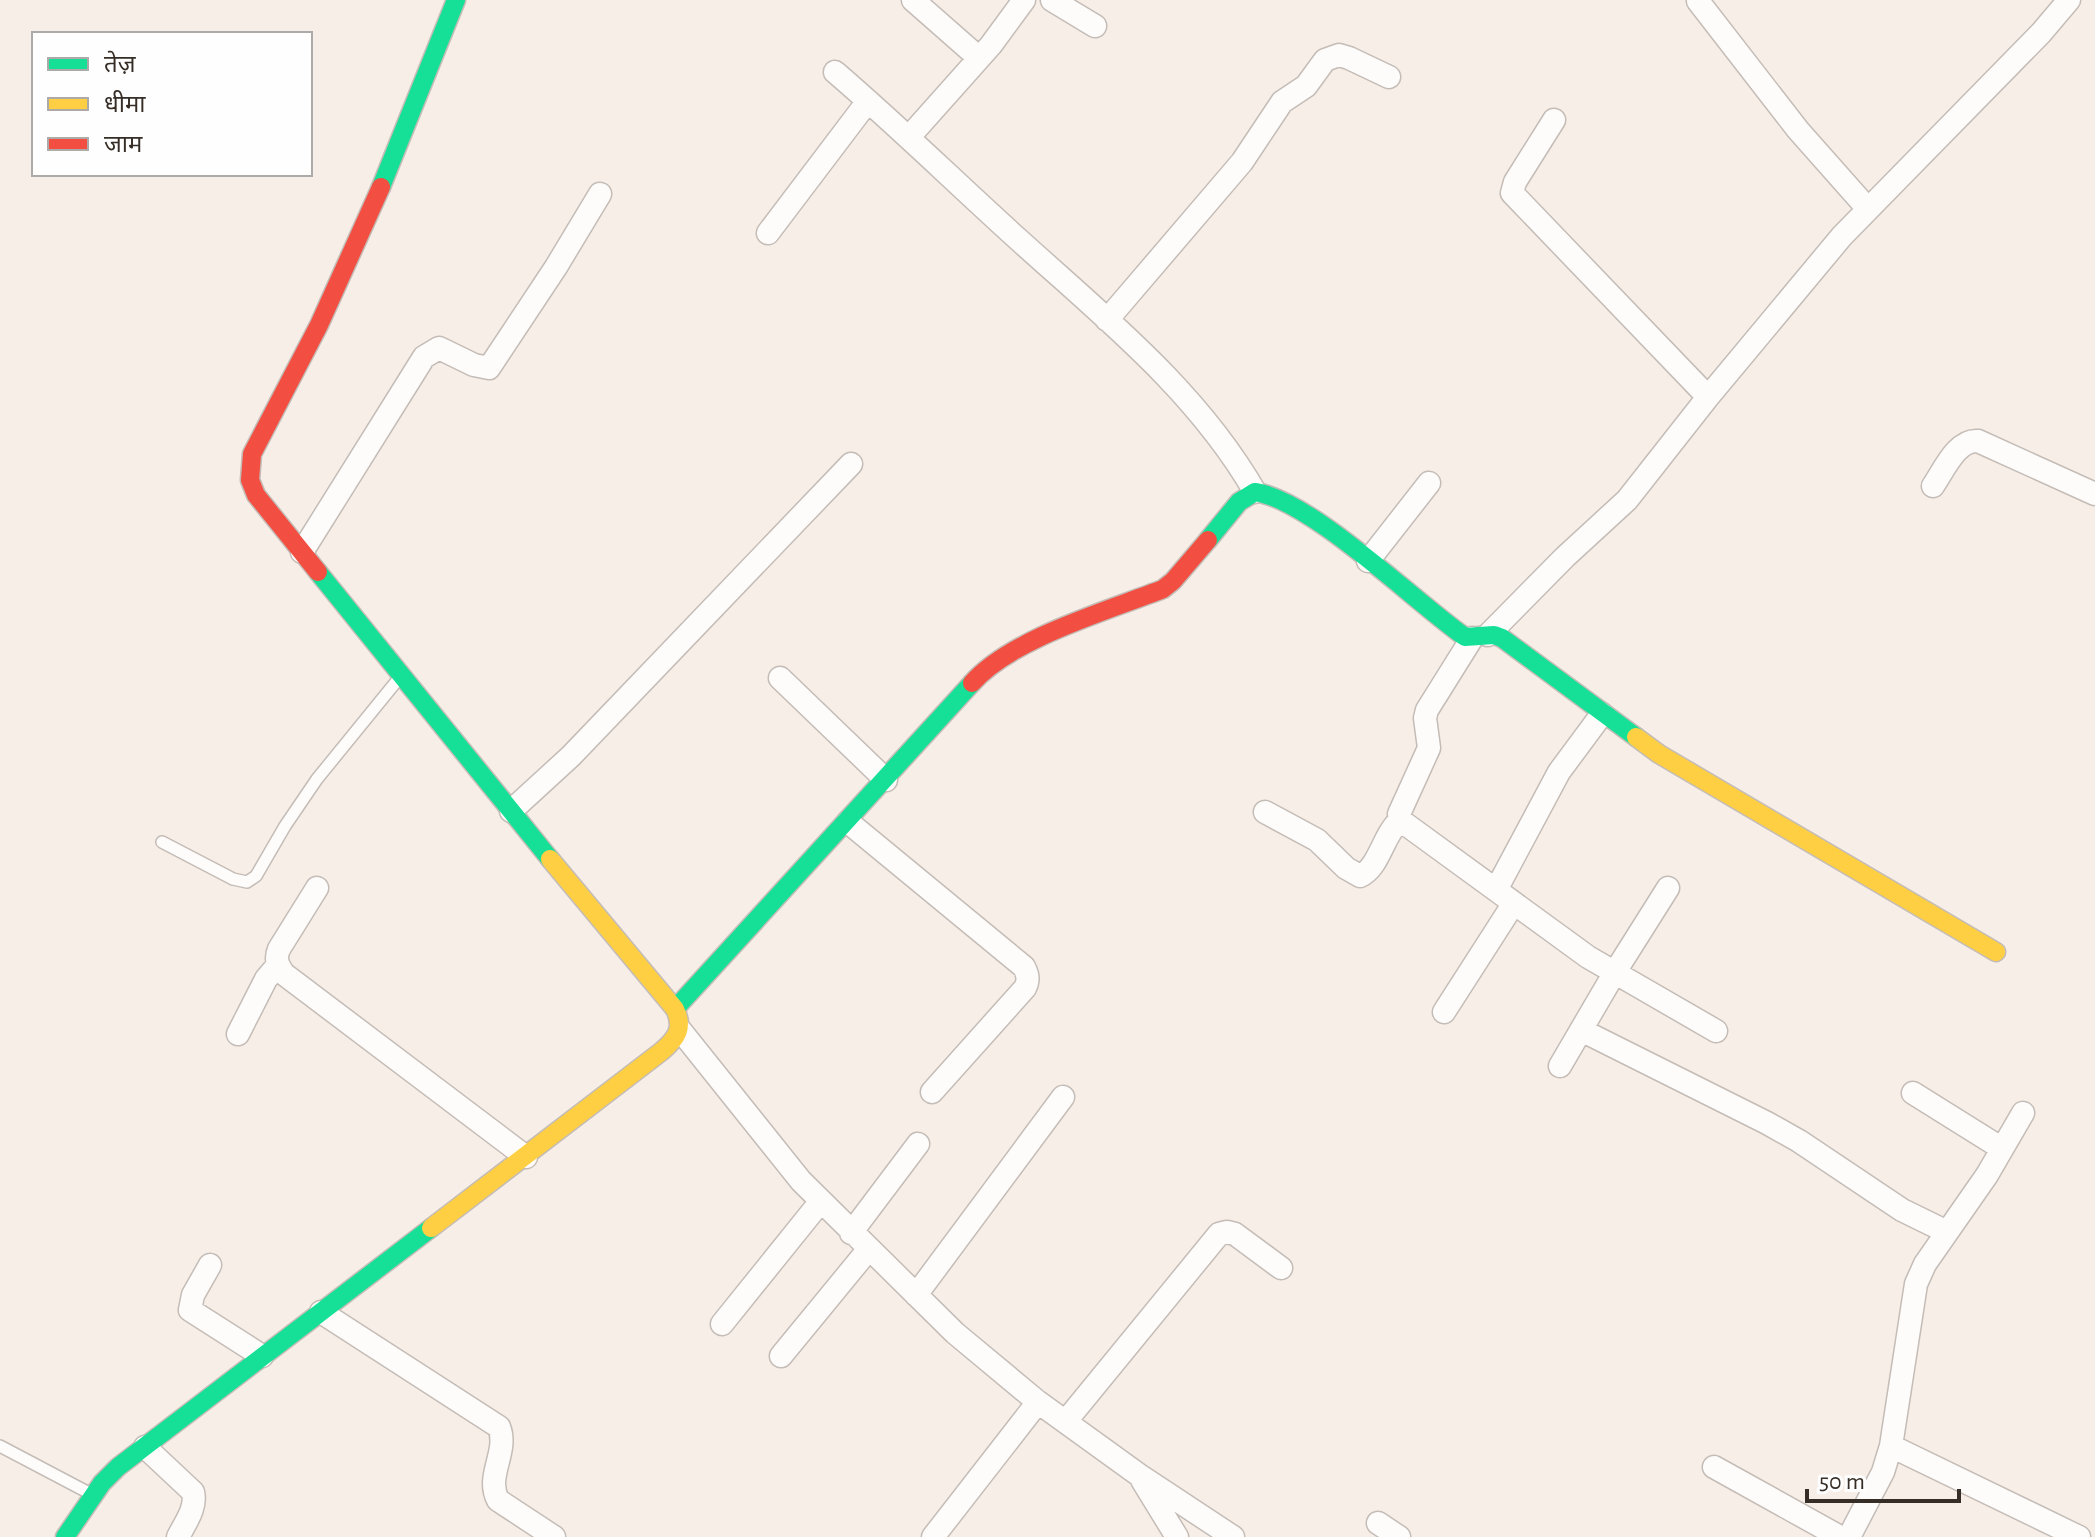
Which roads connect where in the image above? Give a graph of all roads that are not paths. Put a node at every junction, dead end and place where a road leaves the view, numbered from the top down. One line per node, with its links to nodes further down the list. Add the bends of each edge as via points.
1 (456, 0): 24 (street, via 319,325 252,454 250,480 256,495)
2 (913, 0): 8 (street)
3 (1024, 0): 8 (street)
4 (1052, 0): 7 (street)
5 (2069, 0): 15 (street)
6 (1698, 1): 15 (street, via 1788,119)
7 (1095, 26)
8 (979, 58): 13 (street)
9 (835, 72): 11 (street)
10 (1389, 77): 17 (street, via 1339,55 1325,60 1306,86 1282,102 1242,162)
11 (868, 101): 13 (street); 16 (street)
12 (1554, 120): 18 (street, via 1512,193)
13 (909, 137): 17 (street)
14 (600, 194): 24 (street, via 489,368 439,348 424,357)
15 (1868, 209): 18 (street)
16 (768, 233)
17 (1107, 320): 22 (street, via 1212,428)
18 (1708, 397): 26 (street, via 1627,500)
19 (851, 464): 31 (street, via 571,756)
20 (1429, 483): 25 (street)
21 (1933, 486): 23 (street, via 1960,447 1972,440)
22 (1255, 492): 25 (street, via 1308,515); 30 (street, via 1239,502 1163,589 1055,631 994,664)
23 (2095, 494)
24 (302, 552): 27 (street)
25 (1368, 561): 26 (street, via 1456,631)
26 (1480, 637): 29 (street, via 1502,638); 33 (street, via 1427,710 1428,755)
27 (401, 675): 31 (street); 35 (lane, via 317,779 256,876 247,882 233,879)
28 (780, 678): 30 (street)
29 (1602, 714): 38 (street, via 1559,772); 39 (street, via 1659,754)
30 (886, 780): 34 (street)
31 (511, 811): 42 (street)
32 (1265, 812): 33 (street, via 1317,840 1360,876 1371,869 1387,833)
33 (1400, 820): 38 (street)
34 (848, 822): 42 (street); 49 (street, via 1028,974 1025,988)
35 (162, 842)
36 (317, 888): 40 (street, via 279,949)
37 (1668, 888): 41 (street)
38 (1505, 897): 41 (street); 43 (street)
39 (1996, 952)
40 (278, 965): 47 (street); 55 (street)
41 (1615, 972): 44 (street); 46 (street)
42 (675, 1009): 45 (street)
43 (1444, 1012)
44 (1581, 1030): 48 (street); 57 (street, via 1767,1123 1893,1204)
45 (681, 1031): 55 (street); 56 (street)
46 (1716, 1031)
47 (238, 1034)
48 (1560, 1066)
49 (932, 1092)
50 (1913, 1093): 54 (street)
51 (1063, 1097): 62 (street)
52 (2023, 1113): 54 (street)
53 (918, 1144): 58 (street)
54 (2001, 1148): 57 (street)
55 (526, 1157): 63 (street)
56 (821, 1201): 58 (street); 64 (street)
57 (1947, 1232): 70 (street, via 1916,1284)
58 (851, 1233): 59 (street)
59 (868, 1250): 62 (street); 66 (street)
60 (210, 1265): 65 (street, via 190,1310)
61 (1281, 1268): 68 (street, via 1235,1234 1219,1234)
62 (916, 1295): 67 (street)
63 (321, 1312): 65 (street); 79 (street, via 499,1427 503,1436 494,1492)
64 (722, 1324)
65 (262, 1356): 71 (street)
66 (781, 1356)
67 (1038, 1402): 68 (street); 80 (street)
68 (1066, 1421): 73 (street)
69 (0, 1446): 74 (lane)
70 (1891, 1446): 76 (street); 84 (street)
71 (145, 1447): 74 (street); 78 (street, via 193,1492 193,1508)
72 (1714, 1467): 76 (street)
73 (1139, 1475): 81 (street); 82 (street)
74 (94, 1495): 77 (street)
75 (1378, 1523): 83 (street)
76 (1855, 1534)
77 (65, 1537)
78 (178, 1537)
79 (554, 1537)
80 (933, 1537)
81 (1177, 1537)
82 (1233, 1537)
83 (1399, 1537)
84 (2079, 1537)

